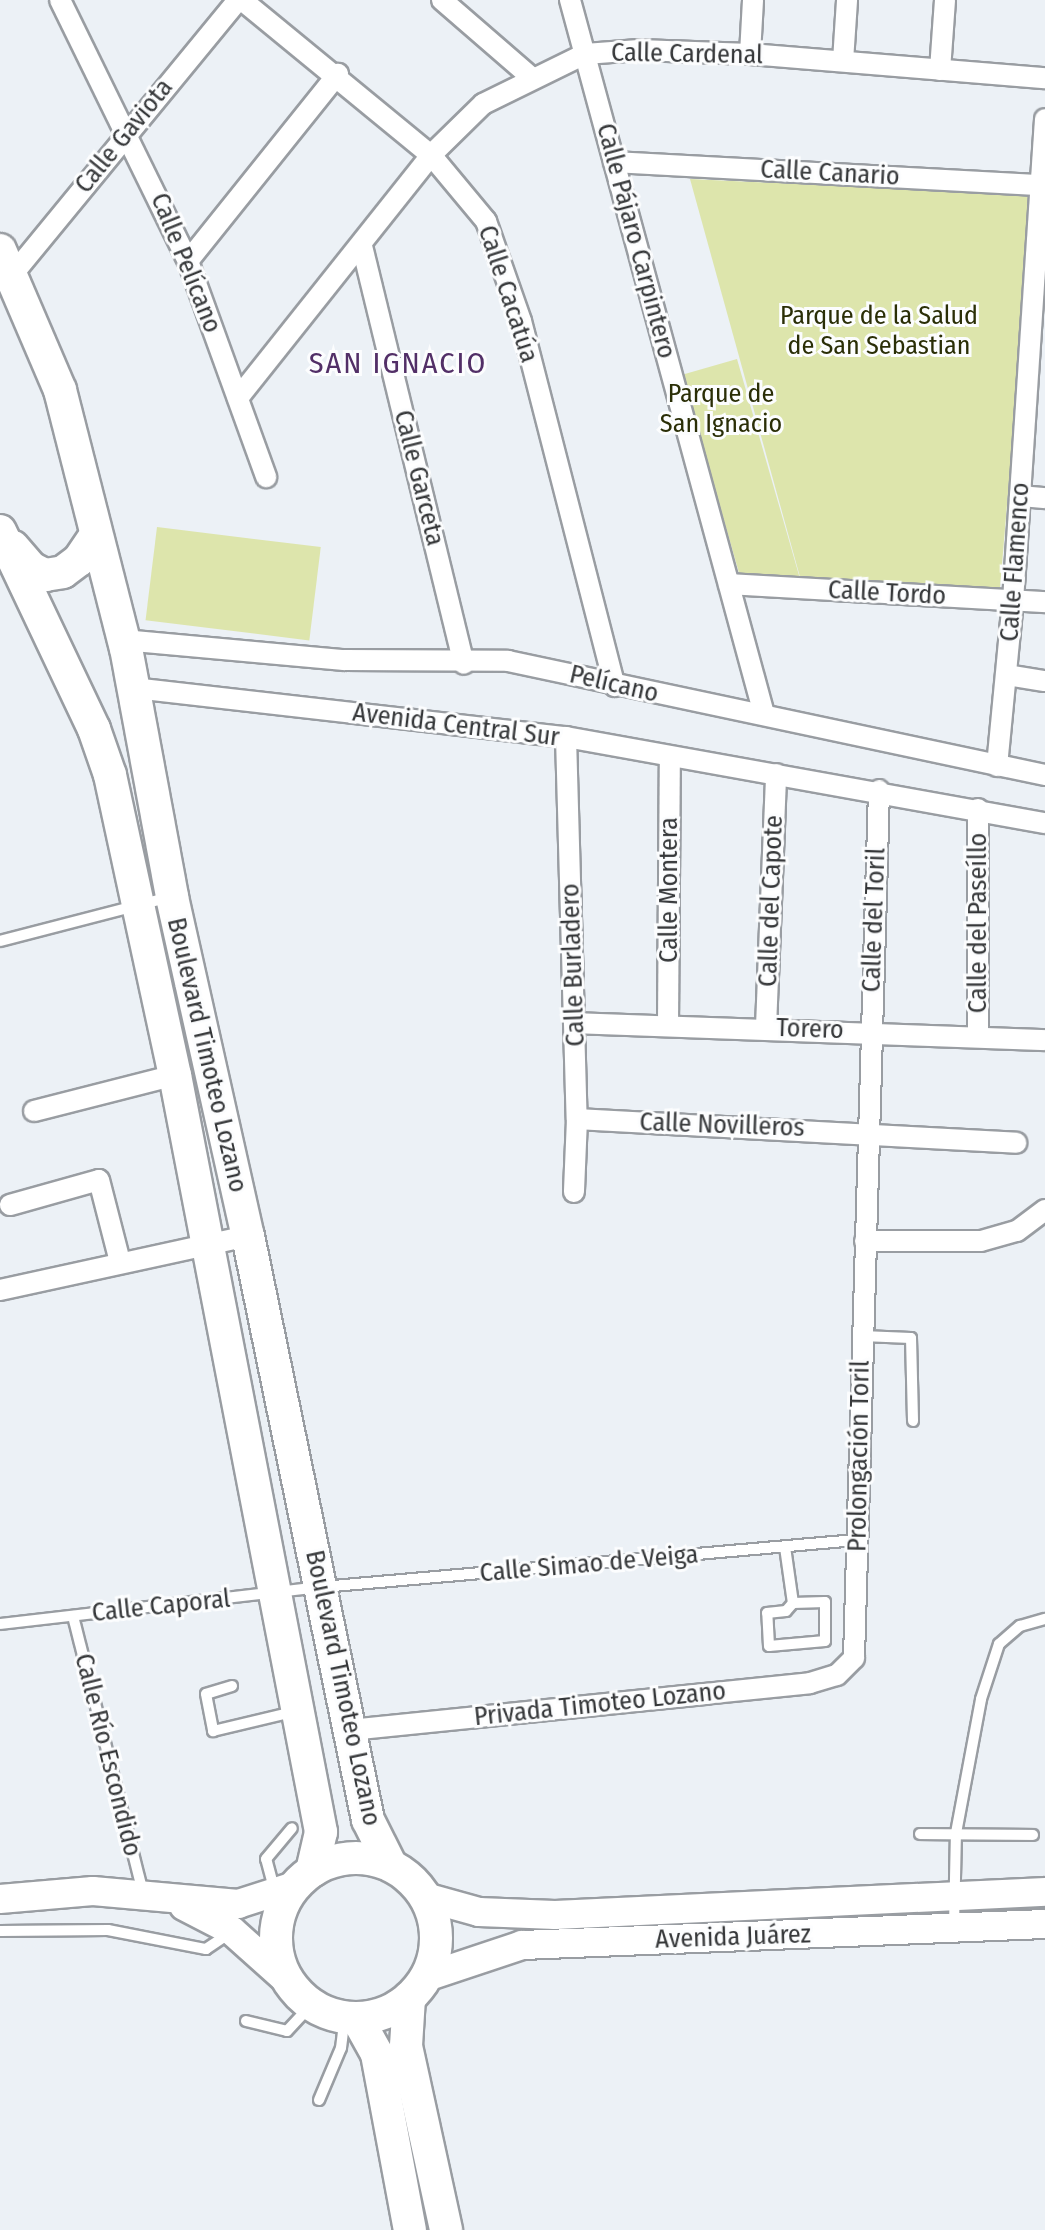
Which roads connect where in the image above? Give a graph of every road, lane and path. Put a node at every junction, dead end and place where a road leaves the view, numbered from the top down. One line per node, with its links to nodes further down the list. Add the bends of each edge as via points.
1 (60, 0): 16 (street, Calle Pelícano)
2 (240, 0): 12 (street, Calle Cacatúa); 16 (street, Calle Gaviota)
3 (442, 0): 13 (street)
4 (570, 0): 8 (street, Calle Pájaro Carpintero)
5 (753, 0): 9 (street)
6 (847, 0): 10 (street)
7 (945, 0): 11 (street)
8 (585, 54): 9 (street, Calle Cardenal); 13 (street, Calle Cardenal); 18 (street, Calle Pájaro Carpintero)
9 (750, 54): 10 (street, Calle Cardenal)
10 (843, 61): 11 (street, Calle Cardenal)
11 (940, 70): 14 (street, Calle Cardenal)
12 (338, 74): 17 (street, Calle Cacatúa); 21 (street)
13 (531, 77): 17 (street, Calle Cardenal, via 483,104)
14 (1045, 78)
15 (1045, 119): 19 (street, Calle Flamenco)
16 (128, 130): 21 (street, Calle Pelícano); 22 (street, Calle Gaviota)
17 (431, 155): 20 (street, Calle Cardenal); 38 (street, Calle Cacatúa, via 473,201 500,253)
18 (614, 162): 19 (street, Calle Canario); 31 (street, Calle Pájaro Carpintero)
19 (1043, 184): 23 (street, Calle Flamenco)
20 (362, 246): 25 (street, Calle Cardenal); 35 (street, Calle Garceta)
21 (188, 261): 25 (street, Calle Pelícano)
22 (6, 262): 30 (main road, Boulevard Timoteo Lozano, via 60,390)
23 (1039, 293): 24 (street, Calle Flamenco)
24 (1036, 392): 27 (street, Calle Flamenco)
25 (238, 398): 26 (street, Calle Pelícano)
26 (266, 477)
27 (1020, 496): 28 (street); 32 (street, Calle Flamenco)
28 (1045, 498)
29 (0, 529): 30 (main road, via 22,559 45,575 63,572 79,560); 49 (main road, Boulevard Timoteo Lozano, via 110,775)
30 (96, 535): 34 (main road, Boulevard Timoteo Lozano)
31 (729, 584): 32 (street, Calle Tordo); 39 (street, Calle Pájaro Carpintero)
32 (1013, 601): 33 (street, Calle Tordo); 36 (street, Calle Flamenco)
33 (1045, 602)
34 (128, 662): 35 (street, Pelícano); 40 (street, Avenida Central Sur); 48 (main road, Boulevard Timoteo Lozano)
35 (464, 664): 38 (street, Pelícano, via 508,661)
36 (1006, 675): 37 (street); 42 (street, Calle Flamenco)
37 (1045, 681)
38 (615, 686): 39 (street, Pelícano)
39 (764, 714): 42 (street, Pelícano)
40 (566, 737): 41 (street, Avenida Central Sur); 51 (street, Calle Burladero)
41 (670, 757): 43 (street, Avenida Central Sur); 52 (street, Calle Montera)
42 (997, 766): 44 (street, Pelícano)
43 (776, 774): 45 (street, Avenida Central Sur); 53 (street, Calle del Capote)
44 (1045, 775)
45 (879, 790): 46 (street, Avenida Central Sur); 54 (street, Calle del Toril)
46 (978, 809): 47 (street, Avenida Central Sur); 55 (street, Calle del Paseíllo)
47 (1045, 823)
48 (172, 897): 49 (lane); 65 (main road, Boulevard Timoteo Lozano)
49 (137, 906): 50 (lane); 57 (main road, Boulevard Timoteo Lozano)
50 (0, 941)
51 (575, 1023): 52 (street, Torero); 59 (street, Calle Burladero)
52 (668, 1024): 53 (street, Torero)
53 (766, 1027): 54 (street, Torero)
54 (871, 1030): 55 (street, Torero); 60 (street, Calle del Toril)
55 (978, 1037): 56 (street, Torero)
56 (1045, 1040)
57 (175, 1075): 58 (street); 67 (main road, Boulevard Timoteo Lozano)
58 (34, 1111)
59 (577, 1119): 60 (street, Calle Novilleros); 62 (street, Calle Burladero)
60 (867, 1132): 61 (street, Calle Novilleros); 66 (street, Calle del Toril)
61 (1016, 1143)
62 (574, 1192)
63 (10, 1205): 68 (street, via 99,1180)
64 (1045, 1210): 66 (street, via 1005,1236 981,1241)
65 (248, 1236): 67 (street); 70 (main road, Boulevard Timoteo Lozano)
66 (865, 1241): 71 (street, Prolongación Toril)
67 (208, 1244): 68 (street); 72 (main road, Boulevard Timoteo Lozano)
68 (120, 1262): 69 (street)
69 (0, 1290)
70 (268, 1333): 72 (main road); 76 (main road, Boulevard Timoteo Lozano)
71 (862, 1336): 73 (lane, via 911,1338); 74 (street, Prolongación Toril)
72 (227, 1342): 77 (main road, Boulevard Timoteo Lozano)
73 (913, 1421)
74 (856, 1540): 75 (lane, Calle Simao de Veiga); 82 (street, Prolongación Toril, via 858,1644)
75 (785, 1547): 76 (lane, Calle Simao de Veiga); 78 (lane)
76 (322, 1587): 77 (lane, Calle Caporal); 85 (main road, Boulevard Timoteo Lozano)
77 (277, 1593): 79 (lane, Calle Caporal); 84 (main road, Boulevard Timoteo Lozano)
78 (793, 1603): 78 (lane, via 825,1602 825,1641 769,1646 767,1613 786,1611)
79 (73, 1616): 81 (lane, Calle Caporal); 93 (lane, Calle Río Escondido)
80 (1045, 1619): 87 (lane, via 1020,1626 999,1644 981,1699)
81 (0, 1624)
82 (848, 1669): 85 (street, Privada Timoteo Lozano, via 810,1683)
83 (232, 1686): 84 (lane, via 206,1694 213,1731)
84 (299, 1711): 91 (main road, Boulevard Timoteo Lozano, via 321,1832)
85 (350, 1730): 90 (main road, Boulevard Timoteo Lozano, via 368,1820)
86 (292, 1828): 91 (lane, via 266,1859)
87 (956, 1833): 88 (lane); 89 (lane); 95 (lane)
88 (920, 1834)
89 (1033, 1835)
90 (391, 1866): 91 (main road, via 351,1858); 94 (main road)
91 (294, 1884): 97 (main road, via 238,1904); 102 (main road, via 277,1922 280,1962)
92 (1045, 1892): 95 (main road, Avenida Juárez)
93 (143, 1895): 96 (main road, via 93,1891); 97 (main road)
94 (425, 1897): 95 (main road, Avenida Juárez, via 479,1912 555,1915); 103 (main road, via 436,1933)
95 (952, 1897): 99 (lane)
96 (0, 1899)
97 (176, 1902): 101 (main road)
98 (1045, 1924): 99 (main road, Avenida Juárez)
99 (954, 1928): 103 (main road, Avenida Juárez, via 522,1945 480,1955)
100 (0, 1931): 101 (lane, via 108,1930 206,1949)
101 (232, 1931): 102 (main road)
102 (288, 1981): 104 (main road)
103 (418, 1987): 105 (main road, via 376,2016); 109 (main road, via 406,2046)
104 (312, 2004): 105 (main road); 106 (lane, via 287,2031)
105 (351, 2018): 107 (lane); 108 (main road, via 377,2054)
106 (246, 2021)
107 (319, 2100)
108 (407, 2228)
109 (446, 2230)

